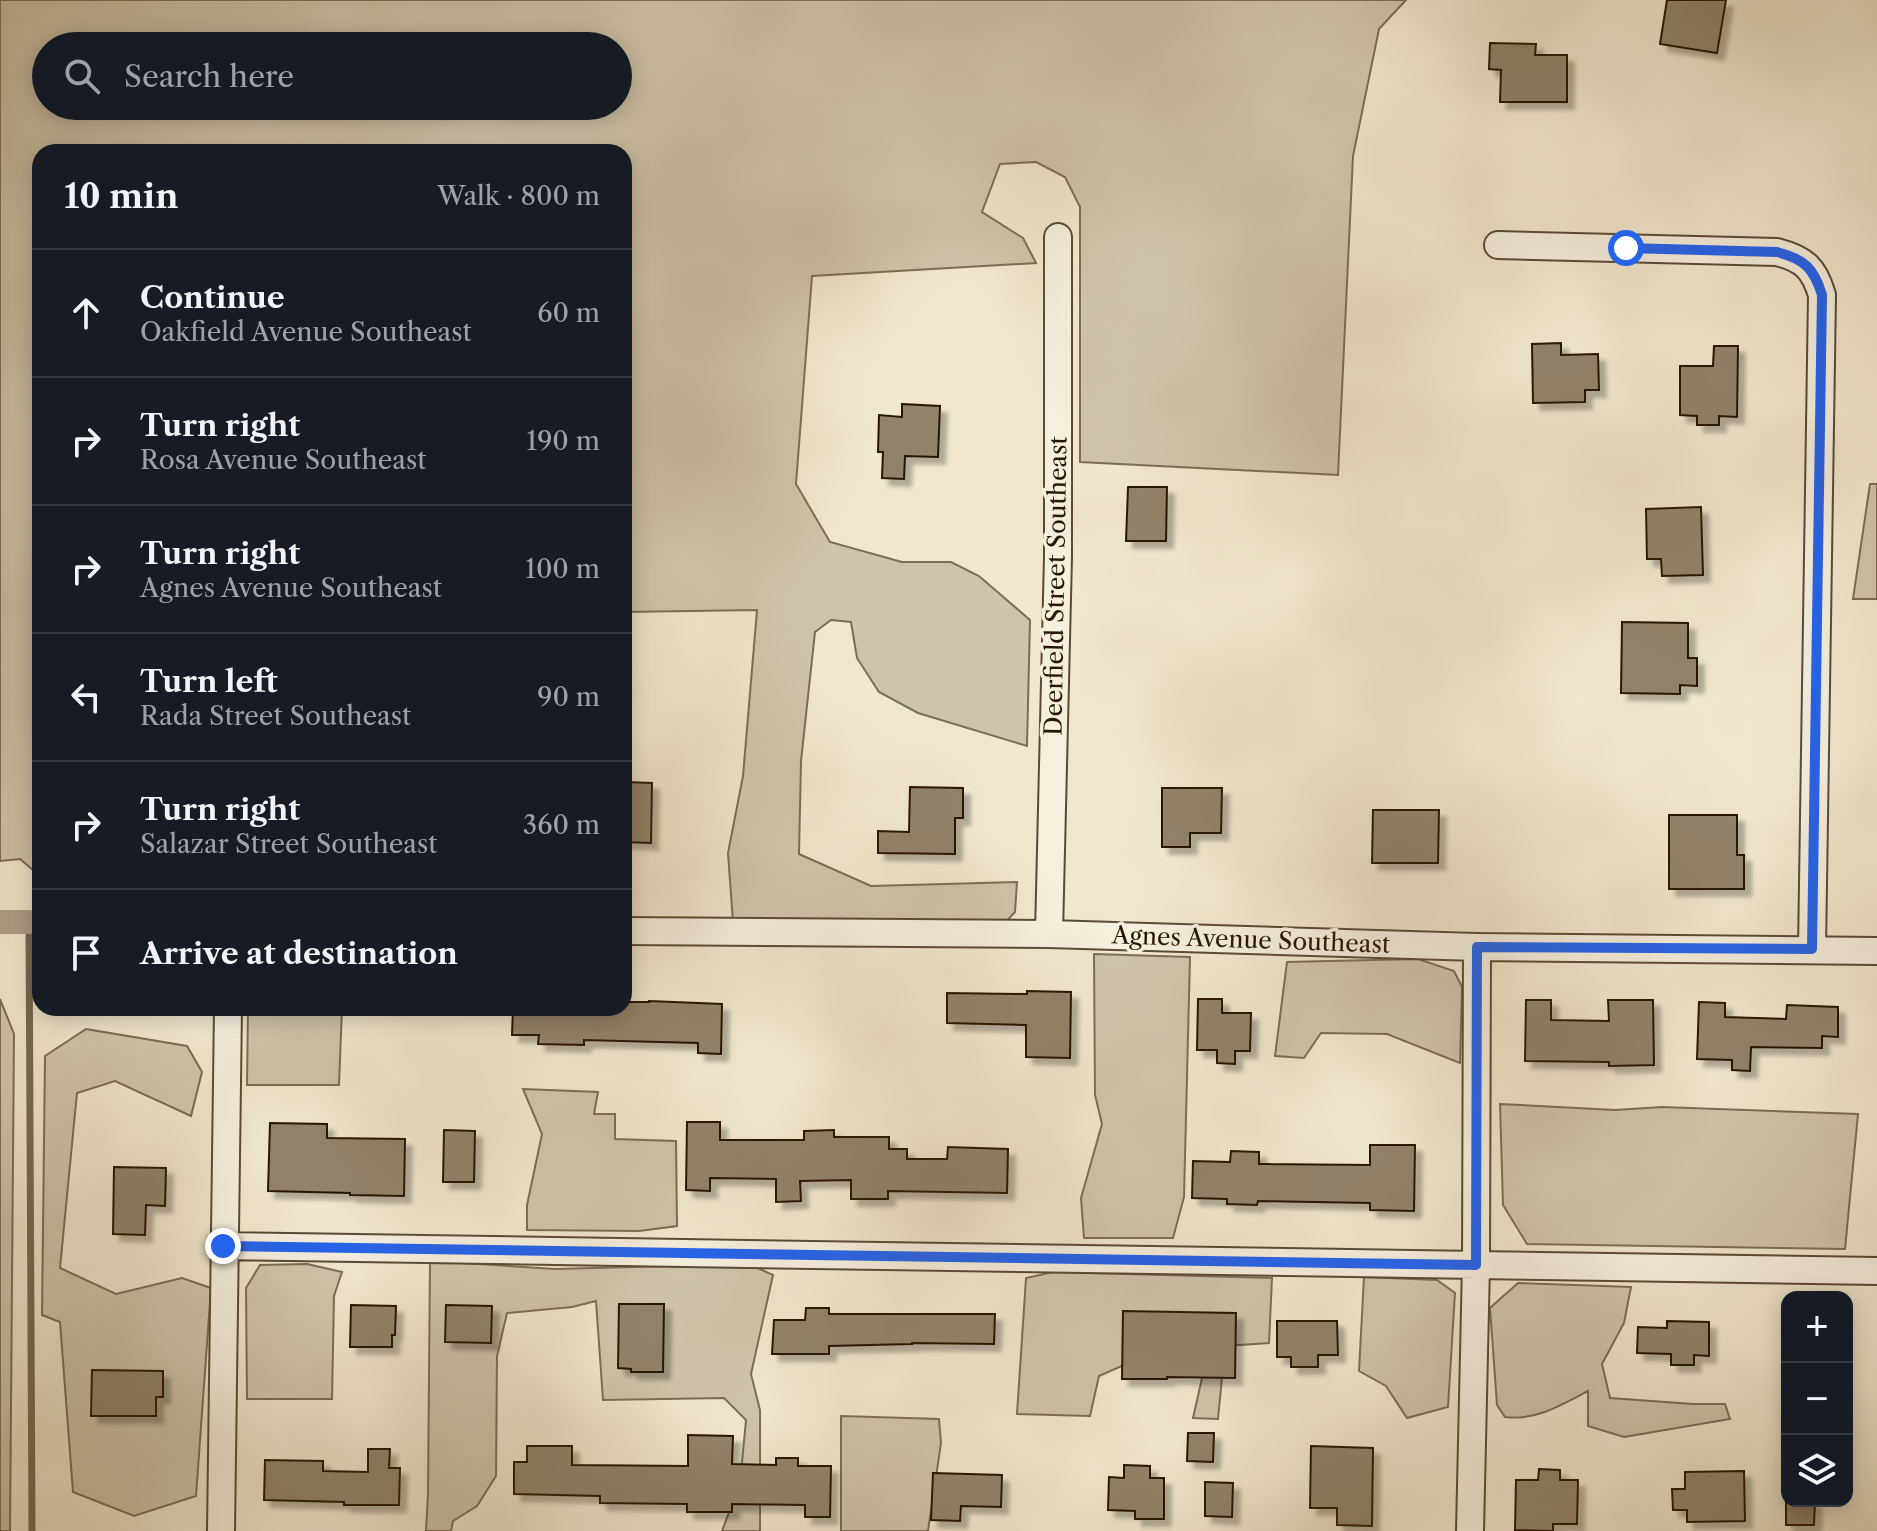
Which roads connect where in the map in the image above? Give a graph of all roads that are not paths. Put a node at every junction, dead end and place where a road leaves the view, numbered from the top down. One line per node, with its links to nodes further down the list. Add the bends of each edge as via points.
1 (1058, 237): 4 (street, Deerfield Street Southeast, via 1058,556)
2 (1498, 245): 6 (street, via 1777,252 1795,256 1817,280 1822,295)
3 (632, 931): 4 (street, Agnes Avenue Southeast)
4 (1049, 934): 5 (street, Agnes Avenue Southeast)
5 (1477, 947): 6 (street, Agnes Avenue Southeast); 10 (street)
6 (1812, 949): 7 (street, Agnes Avenue Southeast)
7 (1877, 951)
8 (228, 1016): 9 (street)
9 (223, 1246): 10 (street); 12 (street)
10 (1476, 1265): 11 (street); 13 (street)
11 (1877, 1271)
12 (221, 1531)
13 (1470, 1531)

